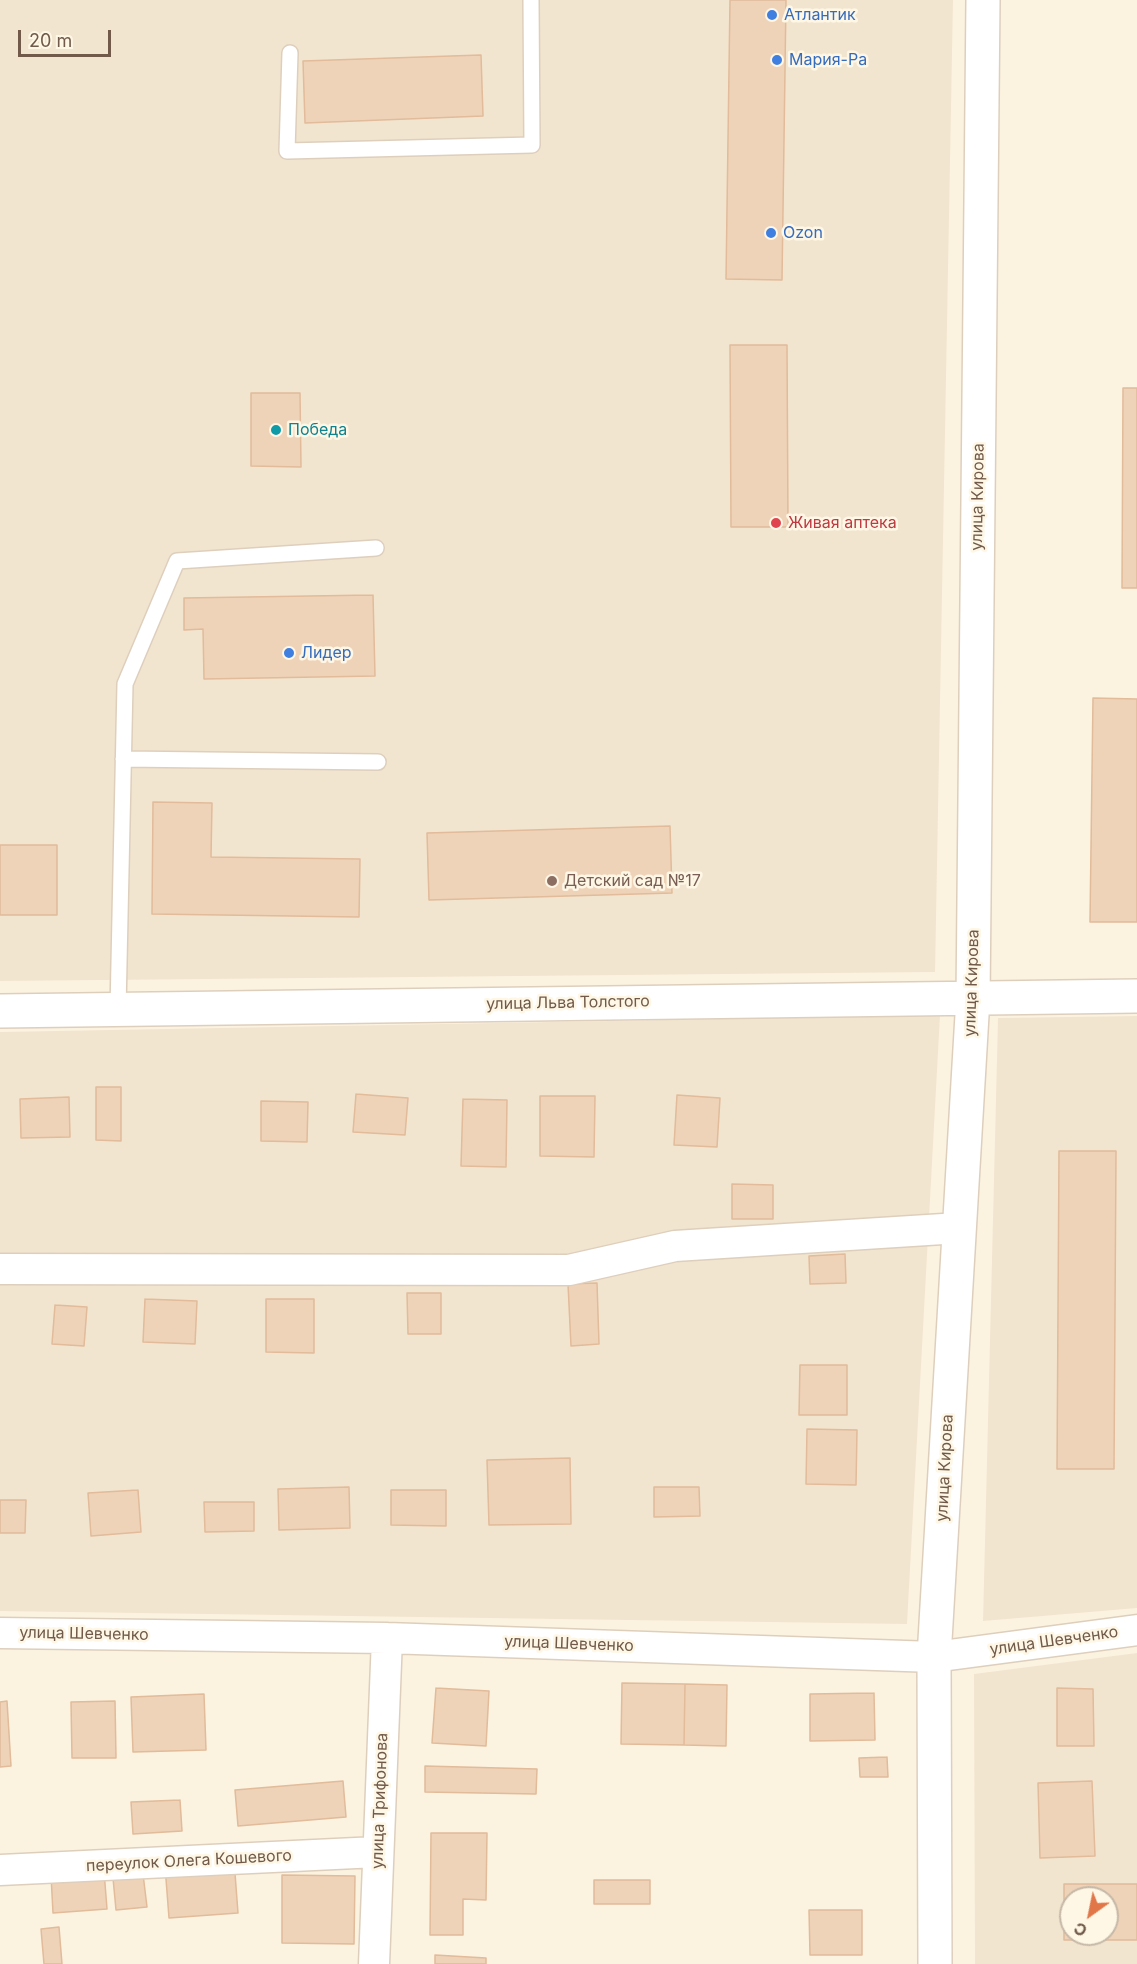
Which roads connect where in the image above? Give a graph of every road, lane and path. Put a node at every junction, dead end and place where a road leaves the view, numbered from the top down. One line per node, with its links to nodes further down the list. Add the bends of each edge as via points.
1 (531, 0): 3 (lane, via 532,145 287,151)
2 (983, 0): 8 (street, улица Кирова)
3 (290, 53)
4 (376, 548): 5 (lane, via 177,561 125,684)
5 (123, 759): 6 (lane); 9 (lane)
6 (378, 762)
7 (1137, 996): 8 (street, улица Льва Толстого)
8 (973, 998): 9 (street, улица Льва Толстого); 11 (street, улица Кирова)
9 (118, 1010): 10 (street, улица Льва Толстого)
10 (0, 1011)
11 (959, 1228): 12 (street, via 675,1246 569,1270); 16 (street, улица Кирова)
12 (0, 1269)
13 (1137, 1630): 16 (street, улица Шевченко)
14 (0, 1633): 15 (street, улица Шевченко)
15 (387, 1638): 16 (street, улица Шевченко); 17 (street, улица Трифонова)
16 (934, 1657): 20 (street, улица Кирова)
17 (377, 1852): 18 (street, переулок Олега Кошевого); 19 (street, улица Трифонова)
18 (0, 1870)
19 (374, 1964)
20 (935, 1964)

